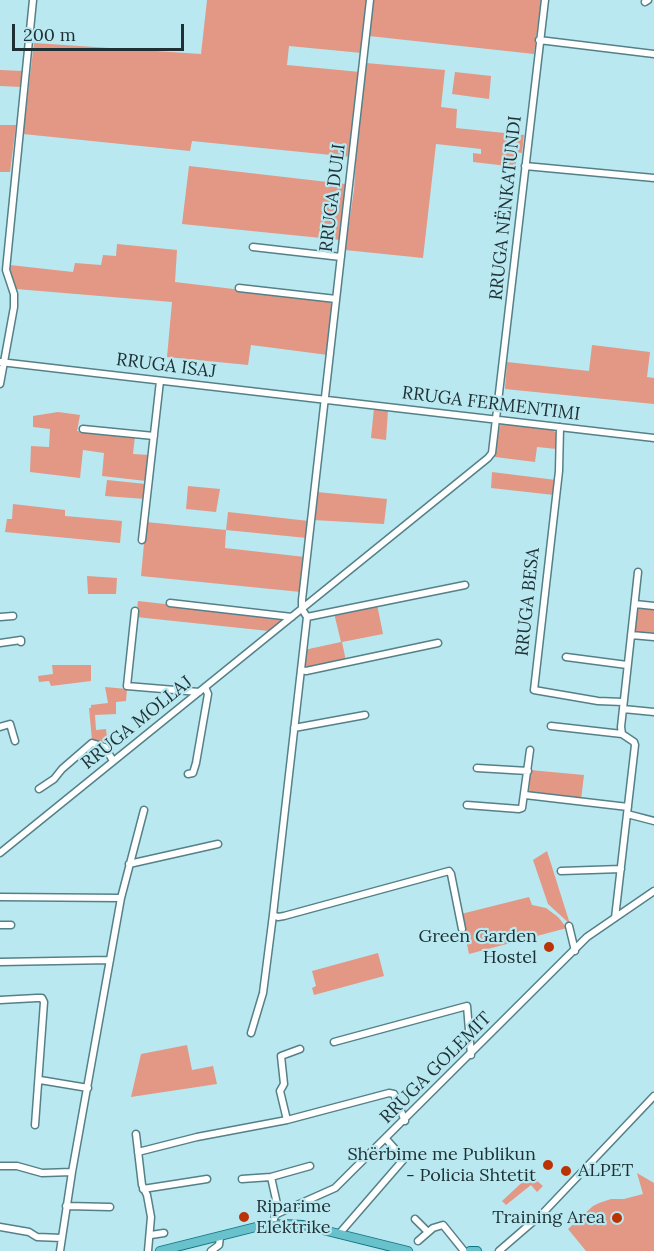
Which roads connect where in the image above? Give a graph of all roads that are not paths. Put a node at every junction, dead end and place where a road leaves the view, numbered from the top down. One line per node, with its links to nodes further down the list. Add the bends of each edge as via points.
1 (33, 0): 12 (street, via 6,270 14,300)
2 (370, 0): 9 (street, RRUGA DULI)
3 (545, 0): 4 (street, RRUGA NËNKATUNDI)
4 (539, 40): 5 (street); 6 (street, RRUGA NËNKATUNDI)
5 (654, 54)
6 (525, 166): 7 (street); 16 (street, RRUGA NËNKATUNDI)
7 (654, 178)
8 (253, 247): 9 (street)
9 (341, 257): 11 (street, RRUGA DULI)
10 (239, 288): 11 (street)
11 (336, 299): 15 (street, RRUGA DULI)
12 (2, 362): 13 (street, RRUGA ISAJ); 14 (street)
13 (160, 381): 15 (street, RRUGA ISAJ); 19 (street)
14 (0, 384)
15 (325, 400): 16 (street, RRUGA FERMENTIMI); 27 (street, RRUGA DULI)
16 (497, 419): 17 (street, RRUGA FERMENTIMI); 27 (street, RRUGA MOLLAJ, via 488,458)
17 (561, 427): 20 (street, RRUGA FERMENTIMI); 42 (street, RRUGA BESA, via 534,690)
18 (83, 429): 19 (street)
19 (154, 436): 21 (street)
20 (654, 438)
21 (142, 540)
22 (638, 572): 25 (street)
23 (465, 585): 32 (street)
24 (170, 603): 31 (street)
25 (635, 604): 26 (street); 33 (street)
26 (654, 606)
27 (302, 609): 31 (street, RRUGA MOLLAJ); 32 (street)
28 (135, 610): 41 (street, via 127,686)
29 (13, 615): 30 (street)
30 (0, 617)
31 (292, 617): 41 (street, RRUGA MOLLAJ)
32 (307, 617): 40 (street)
33 (631, 635): 34 (street); 39 (street)
34 (654, 638)
35 (0, 642): 36 (street)
36 (21, 642)
37 (438, 643): 40 (street)
38 (566, 657): 39 (street)
39 (627, 665): 42 (street)
40 (301, 670): 47 (street)
41 (202, 690): 51 (street, RRUGA MOLLAJ); 54 (street, via 208,694 196,763 193,773)
42 (623, 705): 43 (street); 48 (street)
43 (654, 712)
44 (365, 715): 47 (street)
45 (551, 726): 48 (street)
46 (0, 727): 49 (street, via 10,724)
47 (294, 728): 70 (street)
48 (622, 734): 58 (street, via 635,746)
49 (15, 741)
50 (530, 750): 53 (street)
51 (113, 761): 55 (street, via 105,747 92,743); 63 (street, RRUGA MOLLAJ)
52 (477, 768): 53 (street)
53 (528, 771): 56 (street)
54 (188, 774)
55 (39, 789)
56 (525, 795): 57 (street, via 519,809); 58 (street)
57 (467, 806)
58 (628, 807): 60 (street)
59 (144, 810): 64 (street)
60 (627, 814): 61 (street); 65 (street)
61 (654, 821)
62 (218, 844): 64 (street)
63 (0, 853)
64 (129, 864): 69 (street)
65 (621, 869): 66 (street); 71 (street)
66 (561, 871)
67 (654, 891): 71 (street, RRUGA GOLEMIT)
68 (0, 897): 69 (street)
69 (121, 898): 77 (street)
70 (273, 915): 75 (street, via 280,917 448,871); 80 (street, via 263,993)
71 (615, 918): 76 (street, RRUGA GOLEMIT)
72 (0, 925): 73 (street)
73 (11, 925)
74 (569, 926): 76 (street)
75 (462, 929)
76 (575, 951): 83 (street, RRUGA GOLEMIT)
77 (110, 960): 78 (street); 85 (street)
78 (0, 962)
79 (0, 1000): 84 (street, via 42,998 44,1002)
80 (251, 1033)
81 (334, 1042): 83 (street, via 466,1006)
82 (300, 1049): 87 (street, via 281,1056 284,1084 280,1091)
83 (471, 1055): 88 (street, RRUGA GOLEMIT)
84 (40, 1080): 85 (street); 89 (street)
85 (88, 1088): 95 (street)
86 (654, 1096): 122 (street, via 548,1208)
87 (287, 1120): 88 (street, via 392,1093); 92 (street)
88 (405, 1121): 91 (street, RRUGA GOLEMIT)
89 (35, 1125)
90 (136, 1134): 92 (street)
91 (386, 1138): 102 (street, RRUGA GOLEMIT, via 335,1188); 109 (street, via 404,1159)
92 (138, 1152): 99 (street)
93 (0, 1166): 95 (street, via 42,1173)
94 (310, 1166): 96 (street)
95 (72, 1172): 100 (street)
96 (271, 1177): 98 (street); 102 (street)
97 (207, 1179): 99 (street)
98 (242, 1179)
99 (143, 1189): 108 (street, via 149,1204)
100 (66, 1206): 101 (street); 111 (street)
101 (110, 1207)
102 (279, 1213): 104 (street)
103 (415, 1219): 106 (street)
104 (273, 1224): 109 (main road, via 303,1225); 110 (main road)
105 (0, 1227): 111 (street, via 38,1237)
106 (427, 1231): 112 (street); 119 (street, via 443,1226)
107 (164, 1233): 108 (street)
108 (151, 1234): 115 (street)
109 (339, 1234): 118 (main road)
110 (220, 1236): 113 (main road); 117 (street, via 219,1245)
111 (62, 1238): 114 (street)
112 (418, 1241)
113 (174, 1250): 116 (main road)
114 (60, 1251)
115 (148, 1251)
116 (160, 1251)
117 (211, 1251)
118 (408, 1251)
119 (464, 1251)
120 (470, 1251): 121 (main road)
121 (477, 1251)
122 (499, 1251)

